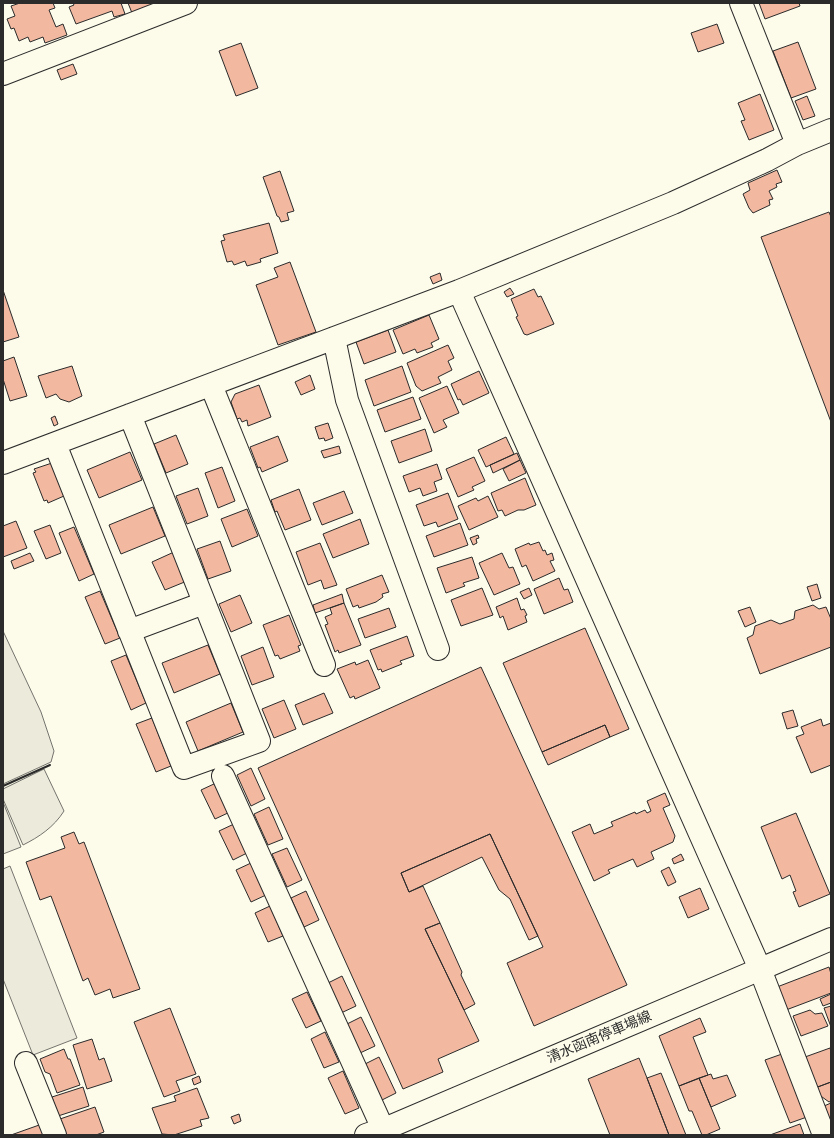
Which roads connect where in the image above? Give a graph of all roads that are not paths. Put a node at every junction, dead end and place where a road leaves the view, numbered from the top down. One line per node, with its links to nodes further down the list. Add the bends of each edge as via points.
1 (186, 3): 3 (street)
2 (742, 3): 5 (street)
3 (3, 74)
4 (831, 130): 5 (street)
5 (797, 144): 6 (street, via 673,203)
6 (459, 291): 7 (street); 18 (street)
7 (334, 338): 8 (street); 14 (street, via 347,400)
8 (211, 385): 9 (street); 15 (street)
9 (130, 415): 10 (street); 12 (street)
10 (55, 444): 11 (street); 13 (street)
11 (3, 463)
12 (204, 603): 13 (street); 13 (street, via 259,741 184,768)
13 (129, 631)
14 (438, 649)
15 (324, 665)
16 (224, 776): 20 (street)
17 (831, 939): 18 (street, 清水函南停車場線)
18 (760, 968): 20 (street, 清水函南停車場線); 22 (street)
19 (26, 1063): 21 (street)
20 (374, 1132)
21 (55, 1135)
22 (824, 1135)

